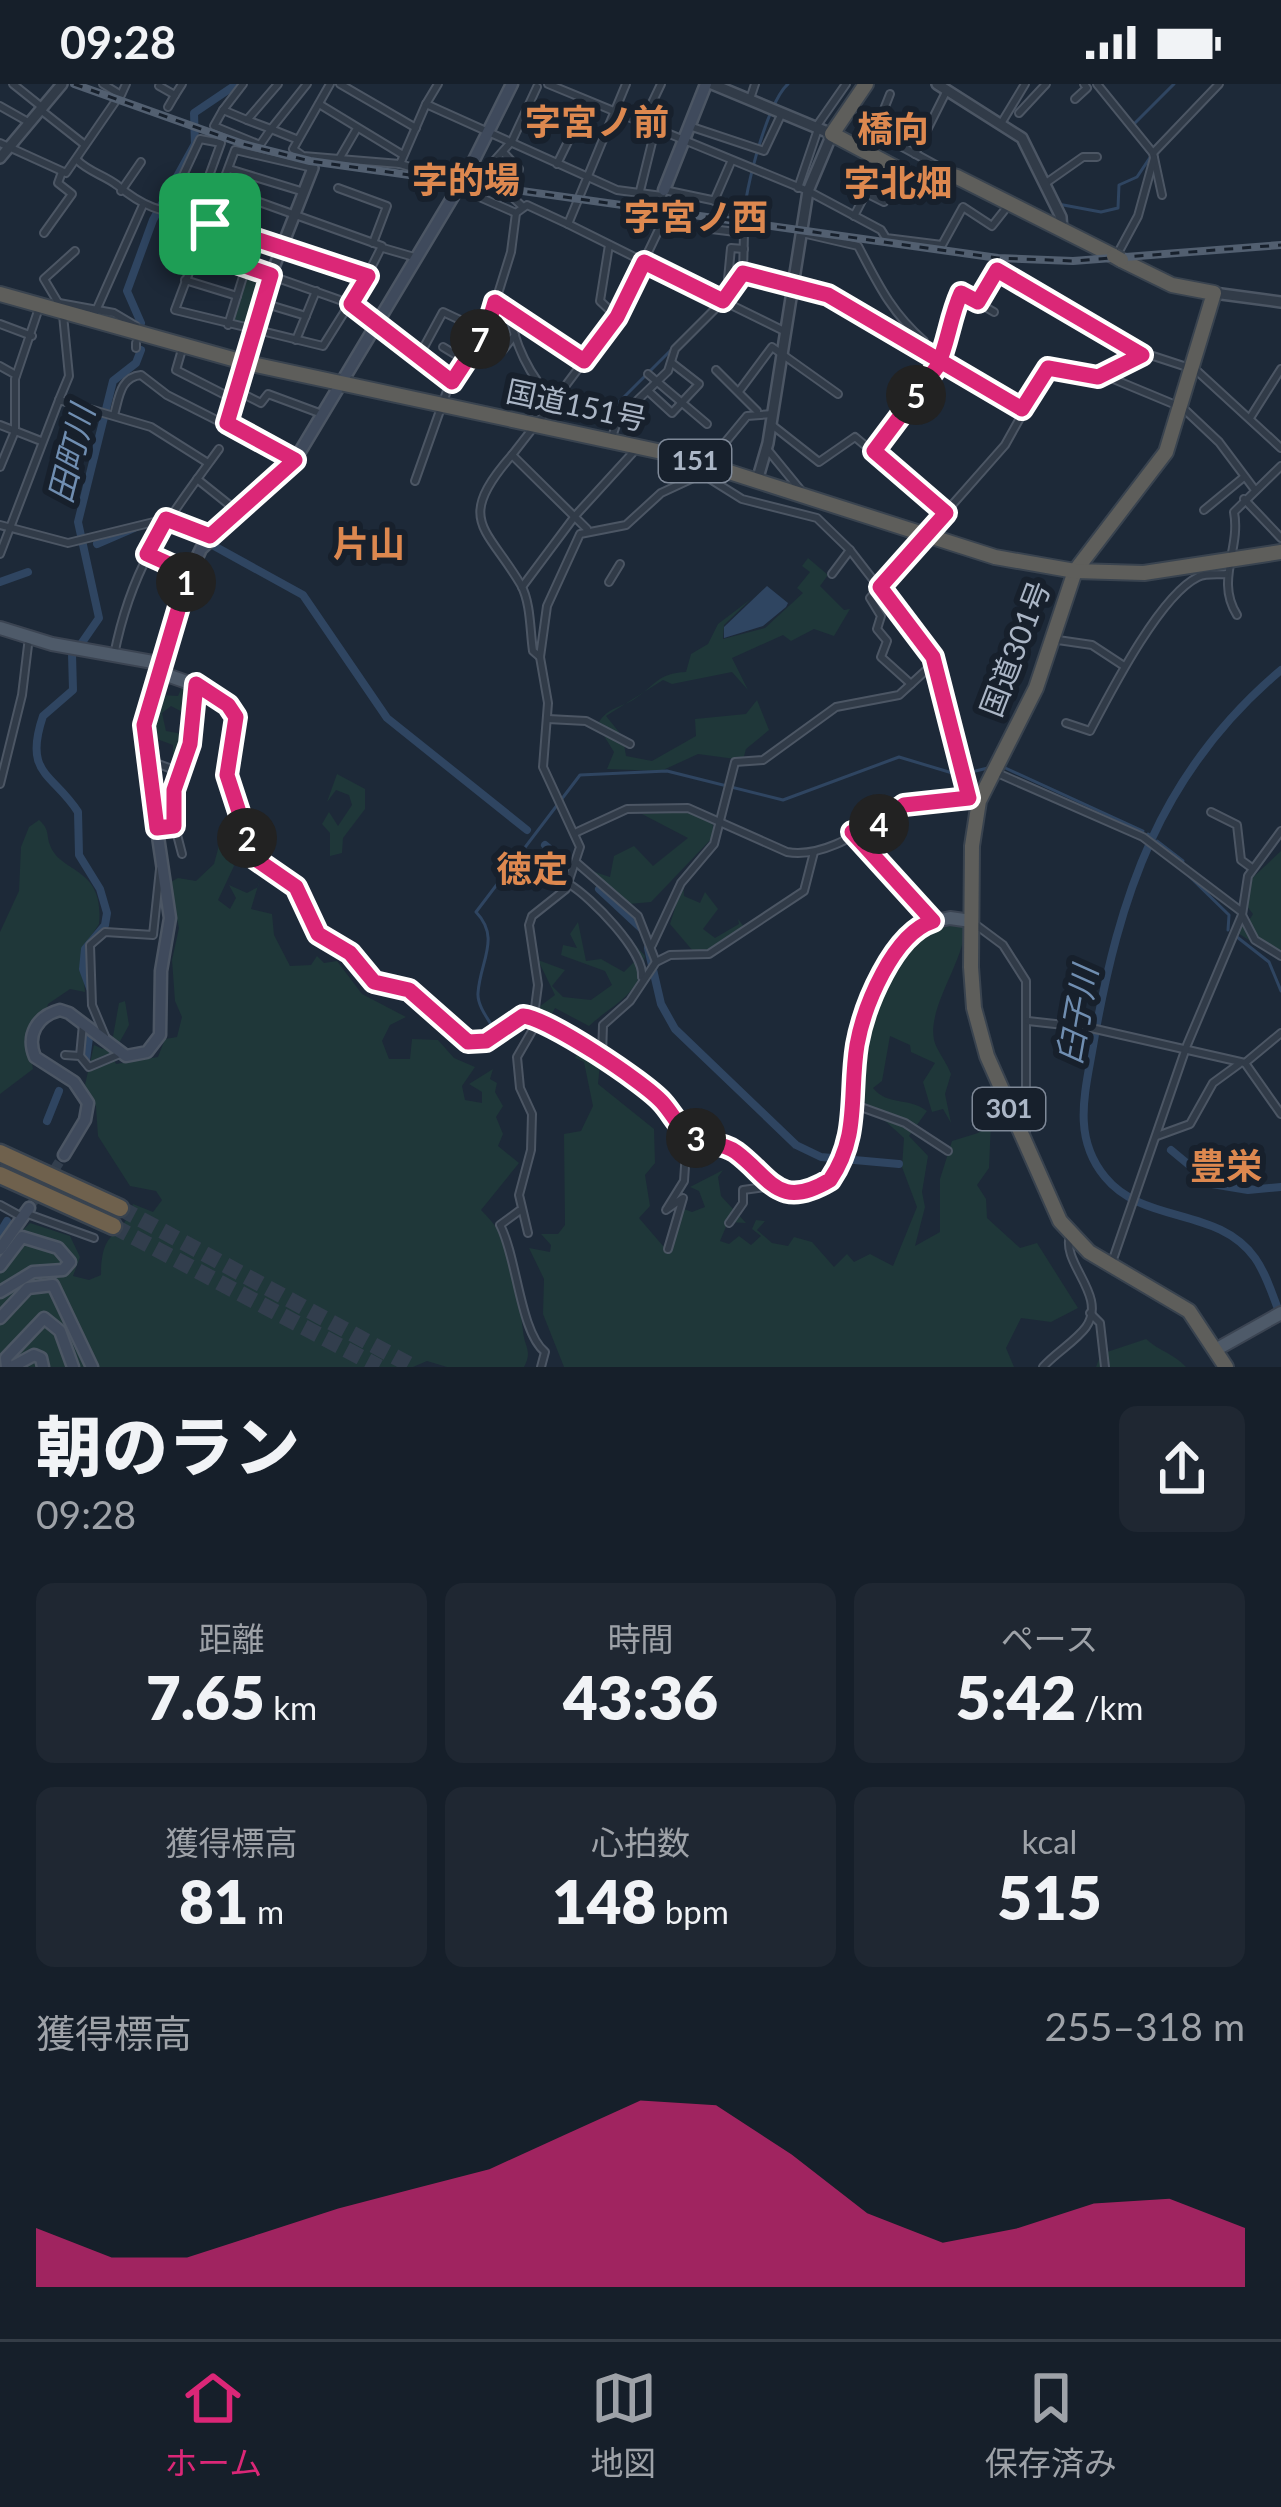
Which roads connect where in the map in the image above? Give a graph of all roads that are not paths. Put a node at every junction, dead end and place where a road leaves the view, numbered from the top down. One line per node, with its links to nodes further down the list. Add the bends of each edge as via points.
1 (14, 84): 41 (street)
2 (62, 84): 41 (street)
3 (103, 84): 4 (street, via 121,94)
4 (126, 84)
5 (182, 84): 31 (street)
6 (243, 84): 42 (street)
7 (278, 84): 45 (street)
8 (307, 84): 51 (street)
9 (331, 84): 36 (street)
10 (340, 84): 50 (street)
11 (438, 84): 37 (street)
12 (512, 84): 53 (main road)
13 (548, 84): 34 (street)
14 (626, 84): 43 (street)
15 (661, 84): 48 (street)
16 (709, 84): 32 (street); 49 (main road)
17 (755, 84): 32 (street)
18 (830, 84): 28 (street)
19 (866, 84): 55 (highway)
20 (1026, 84): 29 (street); 46 (street)
21 (1046, 84): 29 (street)
22 (1084, 84): 33 (street)
23 (1097, 84): 65 (street)
24 (1219, 84): 65 (street)
25 (157, 85): 31 (street)
26 (535, 85): 57 (street)
27 (942, 87): 46 (street); 64 (street)
28 (843, 88): 55 (street)
29 (1038, 92): 44 (street)
30 (890, 94): 64 (street, via 873,128)
31 (175, 95): 39 (street)
32 (750, 99): 40 (street)
33 (1075, 99)
34 (588, 101): 43 (street); 73 (street)
35 (115, 102): 61 (street)
36 (319, 104): 52 (street); 56 (street)
37 (426, 104): 50 (street); 53 (street)
38 (0, 106): 47 (street)
39 (168, 107)
40 (775, 109): 55 (street); 62 (street)
41 (43, 110): 47 (street); 61 (street)
42 (223, 110): 45 (street); 51 (street, via 214,126 233,135 260,145)
43 (616, 113): 48 (street); 81 (street)
44 (1019, 113)
45 (248, 120): 51 (street)
46 (1003, 122): 82 (street, via 1029,148)
47 (30, 123): 60 (street)
48 (642, 124): 54 (street)
49 (689, 126): 58 (main road); 59 (street)
50 (416, 128): 68 (street)
51 (271, 129): 56 (street)
52 (356, 130): 68 (street); 70 (street)
53 (490, 130): 57 (street); 83 (main road)
54 (656, 130): 58 (street); 91 (street)
55 (822, 130): 78 (highway); 87 (street)
56 (298, 139): 70 (street, via 298,154)
57 (512, 140): 63 (street); 73 (street)
58 (683, 141): 71 (street); 86 (main road)
59 (735, 141): 62 (street); 71 (street)
60 (4, 144): 67 (street); 79 (street)
61 (85, 145): 69 (street)
62 (762, 150): 77 (street)
63 (503, 152): 83 (street, via 475,182); 95 (street, via 519,169 511,196)
64 (915, 154): 80 (street)
65 (1153, 155): 90 (street); 113 (street, via 1130,237)
66 (1097, 157): 82 (street, via 1083,157)
67 (0, 158)
68 (401, 159): 70 (street); 76 (street)
69 (76, 160): 79 (street); 88 (street)
70 (338, 161)
71 (730, 161): 77 (street); 92 (street)
72 (141, 162): 88 (street)
73 (557, 164): 81 (street)
74 (314, 168): 75 (street, via 238,148); 89 (street)
75 (229, 169): 85 (street); 89 (street)
76 (416, 169)
77 (755, 171): 87 (street)
78 (901, 171): 80 (highway, via 915,178); 99 (street, via 884,202 866,193)
79 (62, 172): 104 (street, via 59,185 72,194)
80 (943, 173): 93 (highway)
81 (588, 178): 91 (street); 102 (street)
82 (1046, 183): 103 (street)
83 (461, 184): 95 (street); 114 (main road)
84 (338, 188): 106 (street, via 387,206)
85 (223, 189): 97 (street); 101 (street)
86 (664, 190): 91 (street); 92 (street)
87 (803, 190): 99 (street); 105 (street)
88 (121, 191): 94 (street)
89 (304, 192): 97 (street)
90 (1162, 194)
91 (639, 195)
92 (714, 201): 100 (street)
93 (1009, 204): 99 (street, via 992,226 962,207 942,245 886,238); 103 (highway)
94 (142, 205): 96 (street); 136 (street)
95 (519, 210): 102 (street); 128 (street)
96 (160, 212): 98 (street); 98 (street, via 200,139 221,143)
97 (295, 215): 106 (street); 108 (street)
98 (184, 216): 101 (street)
99 (854, 216)
100 (739, 217)
101 (212, 220): 108 (street); 111 (street)
102 (568, 224): 107 (street)
103 (1062, 231): 113 (highway)
104 (44, 233)
105 (802, 233): 122 (street); 152 (street, via 858,246 874,285 924,341)
106 (373, 243): 109 (street)
107 (609, 244): 115 (street); 139 (street, via 600,301)
108 (283, 245): 118 (street); 119 (street)
109 (383, 248): 114 (street); 119 (street)
110 (744, 249): 115 (street, via 742,232 662,223); 117 (street); 121 (street, via 731,248 728,279)
111 (198, 250): 116 (street); 120 (street)
112 (75, 251): 134 (street, via 44,279)
113 (1115, 257): 125 (highway, via 1172,285)
114 (416, 258): 140 (main road)
115 (644, 262): 127 (street); 139 (street)
116 (246, 267): 118 (street); 126 (street)
117 (743, 273): 121 (street); 122 (street)
118 (271, 275): 124 (street); 131 (street)
119 (368, 276): 132 (street)
120 (185, 280): 126 (street); 142 (street, via 176,311)
121 (736, 283): 127 (street)
122 (792, 289): 145 (street); 152 (street, via 828,295)
123 (2, 291): 133 (highway, 国道151号 / 151)
124 (316, 291): 132 (street); 138 (street)
125 (1214, 293): 130 (street); 162 (highway, 国道301号 / 301)
126 (237, 296): 142 (street)
127 (721, 300): 145 (street); 160 (street)
128 (495, 302): 135 (street); 148 (street)
129 (978, 302): 137 (street); 154 (street, via 1001,270); 156 (street, via 961,293)
130 (1281, 302)
131 (262, 303): 138 (street); 144 (street)
132 (351, 304): 140 (street); 149 (street, via 327,345)
133 (40, 305): 134 (highway, 国道151号 / 151); 147 (street)
134 (60, 308): 136 (street); 150 (highway, 国道151号 / 151); 175 (street, via 69,376)
135 (509, 308): 146 (street); 158 (street)
136 (96, 312): 143 (street)
137 (994, 312)
138 (305, 316): 149 (street)
139 (617, 317): 158 (street)
140 (378, 322): 155 (street); 170 (main road)
141 (0, 324): 147 (street)
142 (228, 325): 144 (street)
143 (136, 326)
144 (254, 331): 149 (street); 159 (street)
145 (786, 332): 153 (street)
146 (515, 335): 148 (street, via 503,350); 176 (street, via 536,382)
147 (32, 336): 166 (street)
148 (481, 338): 155 (street, via 442,312); 157 (street)
149 (296, 340)
150 (183, 346): 159 (highway, 国道151号 / 151); 174 (street, via 176,370)
151 (443, 346): 157 (street)
152 (923, 350): 156 (street)
153 (783, 354): 172 (street, via 772,346); 173 (street); 185 (street)
154 (1142, 355): 162 (street); 167 (street)
155 (418, 358): 168 (street)
156 (941, 359): 180 (street); 197 (street)
157 (466, 361): 168 (street)
158 (584, 361): 176 (street)
159 (248, 363): 170 (highway, 国道151号 / 151); 174 (street)
160 (671, 363): 169 (street); 177 (street, via 699,380)
161 (0, 366): 166 (street)
162 (1192, 368): 179 (highway, 国道301号 / 301); 184 (street)
163 (1281, 369): 184 (street)
164 (716, 370): 172 (street)
165 (648, 374): 169 (street)
166 (16, 375): 190 (street)
167 (1106, 376): 179 (street); 180 (street, via 1048,368)
168 (452, 382): 178 (street)
169 (657, 382): 171 (street); 177 (street)
170 (340, 384): 178 (highway, 国道151号 / 151); 183 (main road)
171 (648, 391): 177 (street, via 672,413); 191 (street, via 618,419)
172 (740, 391): 181 (street)
173 (838, 394)
174 (239, 397): 183 (street, via 261,403 268,394); 186 (street)
175 (59, 400): 182 (street); 192 (street)
176 (554, 400): 187 (street)
177 (683, 400): 188 (street)
178 (443, 406): 187 (highway, 国道151号 / 151); 206 (street)
179 (1180, 406): 204 (street); 228 (highway, 国道301号 / 301, via 1160,463)
180 (1022, 409): 214 (street, via 1005,446)
181 (757, 411): 185 (street); 201 (street)
182 (108, 414): 186 (street, via 140,374); 200 (street, via 152,427)
183 (322, 414): 199 (main road)
184 (1250, 418): 195 (street)
185 (772, 419): 196 (street); 197 (street, via 819,462 852,436)
186 (227, 423): 199 (street)
187 (536, 424): 191 (highway, 国道151号 / 151); 198 (street)
188 (707, 424)
189 (0, 425): 190 (street)
190 (15, 431): 192 (street); 203 (street)
191 (611, 440): 193 (highway, 国道151号 / 151)
192 (42, 442): 217 (street)
193 (638, 446): 201 (highway, 国道151号 / 151); 215 (street)
194 (219, 448): 200 (street)
195 (1281, 448)
196 (767, 449): 207 (street); 209 (street)
197 (874, 451): 214 (street)
198 (512, 455): 215 (street); 232 (street, via 481,504 481,530)
199 (295, 460): 213 (main road)
200 (208, 463): 205 (street)
201 (707, 464): 207 (highway, 国道151号 / 151)
202 (1281, 466): 208 (street)
203 (0, 467)
204 (1244, 477): 208 (street); 212 (street)
205 (197, 479): 213 (street); 216 (street)
206 (415, 481)
207 (757, 481): 209 (highway, 国道151号 / 151); 211 (street)
208 (1255, 490): 210 (street)
209 (804, 496): 219 (highway, 国道151号 / 151)
210 (1244, 500): 220 (street); 227 (street, via 1234,512)
211 (750, 501): 218 (street, via 696,475 626,525); 222 (street, via 818,518)
212 (1204, 510)
213 (237, 511): 221 (main road)
214 (946, 513): 219 (street)
215 (575, 515): 218 (street); 232 (street)
216 (165, 523): 217 (street, via 61,542); 221 (street); 225 (street)
217 (3, 526): 224 (street)
218 (587, 529): 239 (street, via 550,598)
219 (926, 536): 228 (highway, 国道151号 / 151); 233 (street)
220 (1281, 538)
221 (207, 539): 229 (main road)
222 (850, 550): 230 (street); 233 (street)
223 (1281, 552): 227 (highway, 国道151号 / 151)
224 (0, 554)
225 (147, 554): 229 (street); 238 (street, via 132,578)
226 (620, 564): 231 (street)
227 (1228, 567): 228 (highway, 国道151号 / 151); 234 (street); 241 (street, via 1177,593)
228 (1075, 571): 237 (highway, 国道301号 / 301)
229 (189, 573): 242 (main road)
230 (832, 574)
231 (609, 582)
232 (522, 587): 239 (street)
233 (880, 587): 240 (street); 244 (street, via 871,598 887,641 880,657)
234 (1237, 615)
235 (0, 628): 236 (main road)
236 (29, 638): 238 (main road); 251 (street)
237 (1051, 639): 241 (street, via 1092,645); 249 (highway, 国道301号 / 301, via 1029,705)
238 (114, 655): 242 (main road)
239 (540, 657): 245 (street)
240 (934, 662): 244 (street); 252 (street)
241 (1124, 666): 246 (street, via 1090,731)
242 (162, 669): 243 (main road); 248 (main road, via 144,725)
243 (196, 684): 250 (street); 273 (main road, via 236,717 227,775 254,858 296,887 318,934 350,953 374,982 409,990 468,1042)
244 (911, 684): 254 (street, via 892,698 836,707 763,760 735,763)
245 (548, 719): 247 (street, via 586,721); 258 (street, via 543,767)
246 (1066, 723)
247 (630, 744)
248 (145, 759): 250 (street); 256 (main road)
249 (993, 769): 252 (highway, 国道301号 / 301); 266 (street, via 1148,840)
250 (183, 773): 255 (street, via 174,790)
251 (0, 784)
252 (974, 800): 259 (street, via 904,805); 268 (highway, 国道301号 / 301)
253 (1211, 812): 264 (street, via 1237,825 1241,860)
254 (721, 824): 258 (street, via 693,808 632,809); 260 (street, via 787,852); 269 (street)
255 (174, 826): 256 (street); 261 (street)
256 (157, 828): 263 (main road)
257 (1281, 831): 264 (street)
258 (577, 832): 262 (street)
259 (852, 832): 260 (street); 267 (street)
260 (814, 852): 271 (street, via 804,891 767,920 709,954)
261 (182, 854)
262 (577, 862): 265 (street); 269 (street, via 638,916)
263 (163, 865): 277 (street, via 153,935 105,932 90,944 92,1005); 279 (main road, via 170,919 160,1035 147,1052)
264 (1252, 868): 266 (street)
265 (569, 884): 272 (street, via 609,917 641,964); 273 (street, via 530,920 539,976)
266 (1242, 913): 270 (street, via 1255,940); 278 (street)
267 (933, 921): 268 (main road); 284 (main road, via 917,927 888,966 861,1029)
268 (971, 921): 274 (street, via 1023,971); 288 (highway, 国道301号 / 301, via 977,1025)
269 (652, 945): 271 (street)
270 (1281, 956)
271 (654, 964): 272 (street)
272 (643, 981): 282 (street, via 603,1025)
273 (535, 1017): 282 (main road); 295 (street, via 517,1057 532,1114)
274 (1028, 1021): 278 (street); 288 (street)
275 (85, 1023): 277 (main road); 281 (street); 291 (main road, via 60,1010 42,1019 32,1038 35,1057 74,1082 88,1102)
276 (1281, 1033): 283 (street)
277 (104, 1044): 279 (main road)
278 (1186, 1049): 283 (street); 287 (street)
279 (119, 1054): 281 (street, via 89,1067)
280 (65, 1055): 281 (street)
281 (80, 1056)
282 (602, 1056): 286 (main road, via 656,1096)
283 (1242, 1064): 285 (street); 287 (street, via 1214,1083 1190,1124)
284 (855, 1104): 289 (street); 293 (main road, via 854,1129 832,1178 797,1192)
285 (1281, 1114)
286 (689, 1135): 293 (main road, via 734,1150); 302 (street, via 684,1181 666,1210 684,1199)
287 (1154, 1137): 303 (street)
288 (1026, 1148): 299 (highway, 国道301号 / 301)
289 (948, 1151)
290 (0, 1153): 292 (highway, via 116,1217)
291 (64, 1155)
292 (0, 1175)
293 (767, 1185): 297 (street, via 743,1190)
294 (0, 1204): 296 (street)
295 (519, 1211): 298 (street); 314 (street, via 500,1225 528,1330 545,1352)
296 (25, 1213): 300 (street); 301 (main road)
297 (729, 1223)
298 (528, 1233)
299 (1070, 1235): 303 (highway, 国道301号 / 301); 306 (street)
300 (94, 1238)
301 (0, 1249)
302 (668, 1250)
303 (1111, 1265): 309 (highway, 国道301号 / 301, via 1178,1301)
304 (0, 1266): 305 (main road, via 22,1237 41,1239 70,1262)
305 (0, 1292)
306 (1090, 1313): 315 (street, via 1087,1326); 316 (street, via 1100,1323)
307 (1278, 1315): 309 (main road)
308 (0, 1318): 313 (main road, via 28,1288 52,1285)
309 (1217, 1349): 317 (highway, 国道301号 / 301)
310 (9, 1367): 311 (main road, via 34,1355); 312 (main road, via 6,1358 44,1318 60,1331)
311 (43, 1367)
312 (74, 1367)
313 (92, 1367)
314 (542, 1367)
315 (1043, 1367)
316 (1106, 1367)
317 (1226, 1367)

